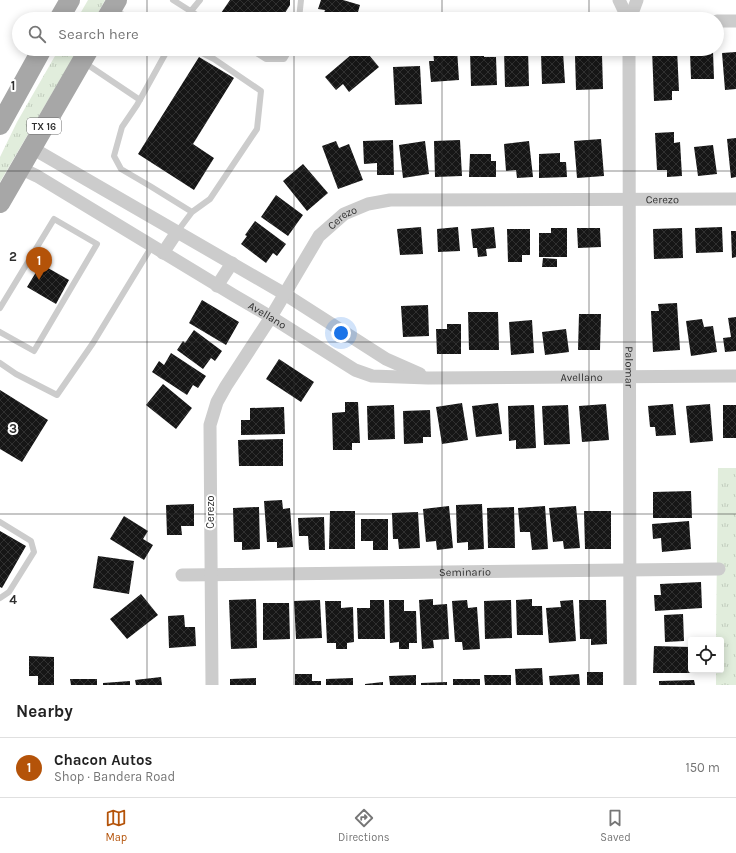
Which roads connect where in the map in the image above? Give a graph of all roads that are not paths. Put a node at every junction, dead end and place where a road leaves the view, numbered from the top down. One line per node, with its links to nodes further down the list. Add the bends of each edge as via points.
1 (70, 0): 8 (main road)
2 (173, 0): 7 (lane)
3 (200, 0): 7 (lane)
4 (301, 0): 9 (lane)
5 (620, 0): 10 (street)
6 (637, 0): 11 (street)
7 (192, 11)
8 (63, 12)
9 (300, 12)
10 (626, 12)
11 (632, 12)
12 (724, 21): 13 (street)
13 (736, 21)
14 (38, 56): 23 (main road)
15 (85, 56): 24 (main road, TX 16)
16 (87, 56): 22 (lane)
17 (164, 56): 22 (lane)
18 (208, 56): 29 (lane, via 261,91 257,129 210,200)
19 (261, 56): 20 (lane, via 266,59 284,59)
20 (286, 56)
21 (629, 56): 27 (street, Palomar)
22 (140, 100): 29 (lane, via 122,127 114,156 121,169)
23 (0, 124)
24 (32, 148): 25 (main road, TX 16); 30 (street, Avellano)
25 (20, 168): 28 (main road, TX 16); 31 (street, Avellano)
26 (736, 199): 27 (street, Cerezo)
27 (629, 200): 35 (street, Cerezo, via 423,199 368,204 344,214 319,236); 40 (street, Palomar)
28 (0, 203)
29 (192, 212): 30 (lane)
30 (177, 232): 32 (street); 33 (street, Avellano)
31 (152, 246): 32 (street, Avellano); 39 (lane, via 93,343 57,395)
32 (163, 253): 34 (street, Avellano)
33 (232, 264): 34 (street); 35 (street, Avellano)
34 (218, 286): 37 (street, Avellano)
35 (284, 294): 37 (street, Cerezo); 42 (street, Avellano, via 386,359)
36 (0, 308): 38 (lane, via 54,220 97,244 34,351)
37 (271, 317): 42 (street, Avellano, via 355,370 372,376); 46 (street, Cerezo, via 226,386 217,402 210,425)
38 (0, 332)
39 (0, 363)
40 (630, 376): 41 (street, Avellano); 42 (street, Avellano); 45 (street, Palomar)
41 (736, 376)
42 (428, 378)
43 (0, 522): 48 (lane, via 31,541 34,552 9,592)
44 (720, 568): 45 (street, Seminario)
45 (629, 570): 46 (street, Seminario); 50 (street, Palomar)
46 (210, 574): 47 (street); 49 (street, Cerezo)
47 (182, 575)
48 (0, 598)
49 (212, 685)
50 (630, 685)

